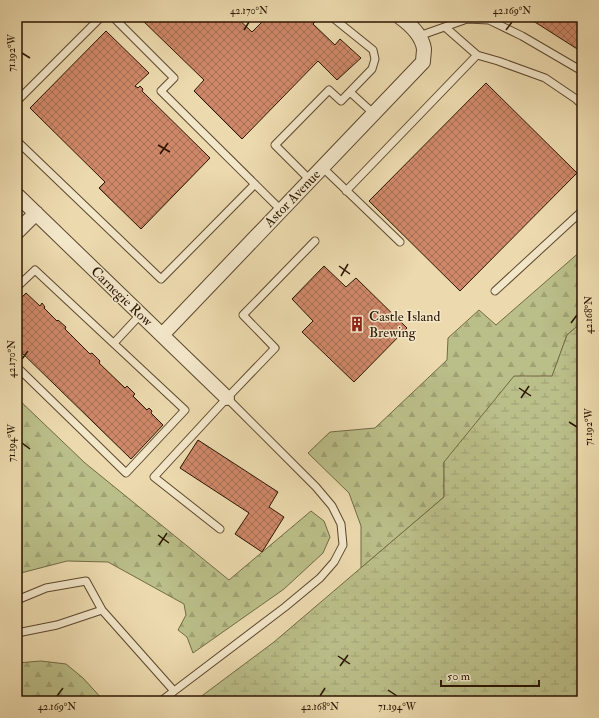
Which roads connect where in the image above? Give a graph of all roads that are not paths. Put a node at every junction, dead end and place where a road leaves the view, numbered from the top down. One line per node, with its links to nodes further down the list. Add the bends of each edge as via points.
1 (102, 17): 11 (lane)
2 (113, 17): 17 (lane, via 174,78 161,91)
3 (332, 17): 10 (lane, via 373,50 375,59 372,69)
4 (400, 17): 7 (street)
5 (466, 18): 6 (lane); 9 (lane, via 489,20)
6 (445, 27): 7 (lane); 8 (lane)
7 (420, 36): 13 (street, Astor Avenue, via 424,50 422,62)
8 (477, 55): 12 (lane, via 545,78); 18 (lane)
9 (582, 71)
10 (350, 92): 13 (lane); 16 (lane, via 341,101 329,90 275,145)
11 (17, 101)
12 (582, 105)
13 (373, 113): 15 (street, Astor Avenue)
14 (17, 141): 17 (lane, via 161,279)
15 (322, 167): 16 (street, Astor Avenue); 18 (lane)
16 (310, 180): 20 (street, Astor Avenue)
17 (255, 184): 20 (lane)
18 (346, 191): 25 (lane)
19 (17, 195): 22 (street, Carnegie Row)
20 (281, 210): 29 (street, Astor Avenue)
21 (582, 211): 27 (lane)
22 (36, 213): 23 (street); 28 (street, Carnegie Row)
23 (17, 232)
24 (316, 241): 32 (lane, via 243,315 275,348)
25 (400, 242)
26 (17, 287): 30 (lane, via 35,270)
27 (495, 291)
28 (140, 315): 29 (street, Carnegie Row); 30 (lane)
29 (162, 335): 32 (street, Carnegie Row)
30 (114, 343): 31 (lane, via 185,410 126,473)
31 (17, 367)
32 (227, 398): 33 (lane, via 154,477); 37 (lane, via 332,506 341,524 343,545 334,562 320,578)
33 (220, 529)
34 (17, 600): 35 (lane, via 46,588 86,581)
35 (102, 610): 36 (lane, via 57,625); 37 (lane)
36 (17, 633)
37 (174, 691): 38 (lane)
38 (161, 701)

